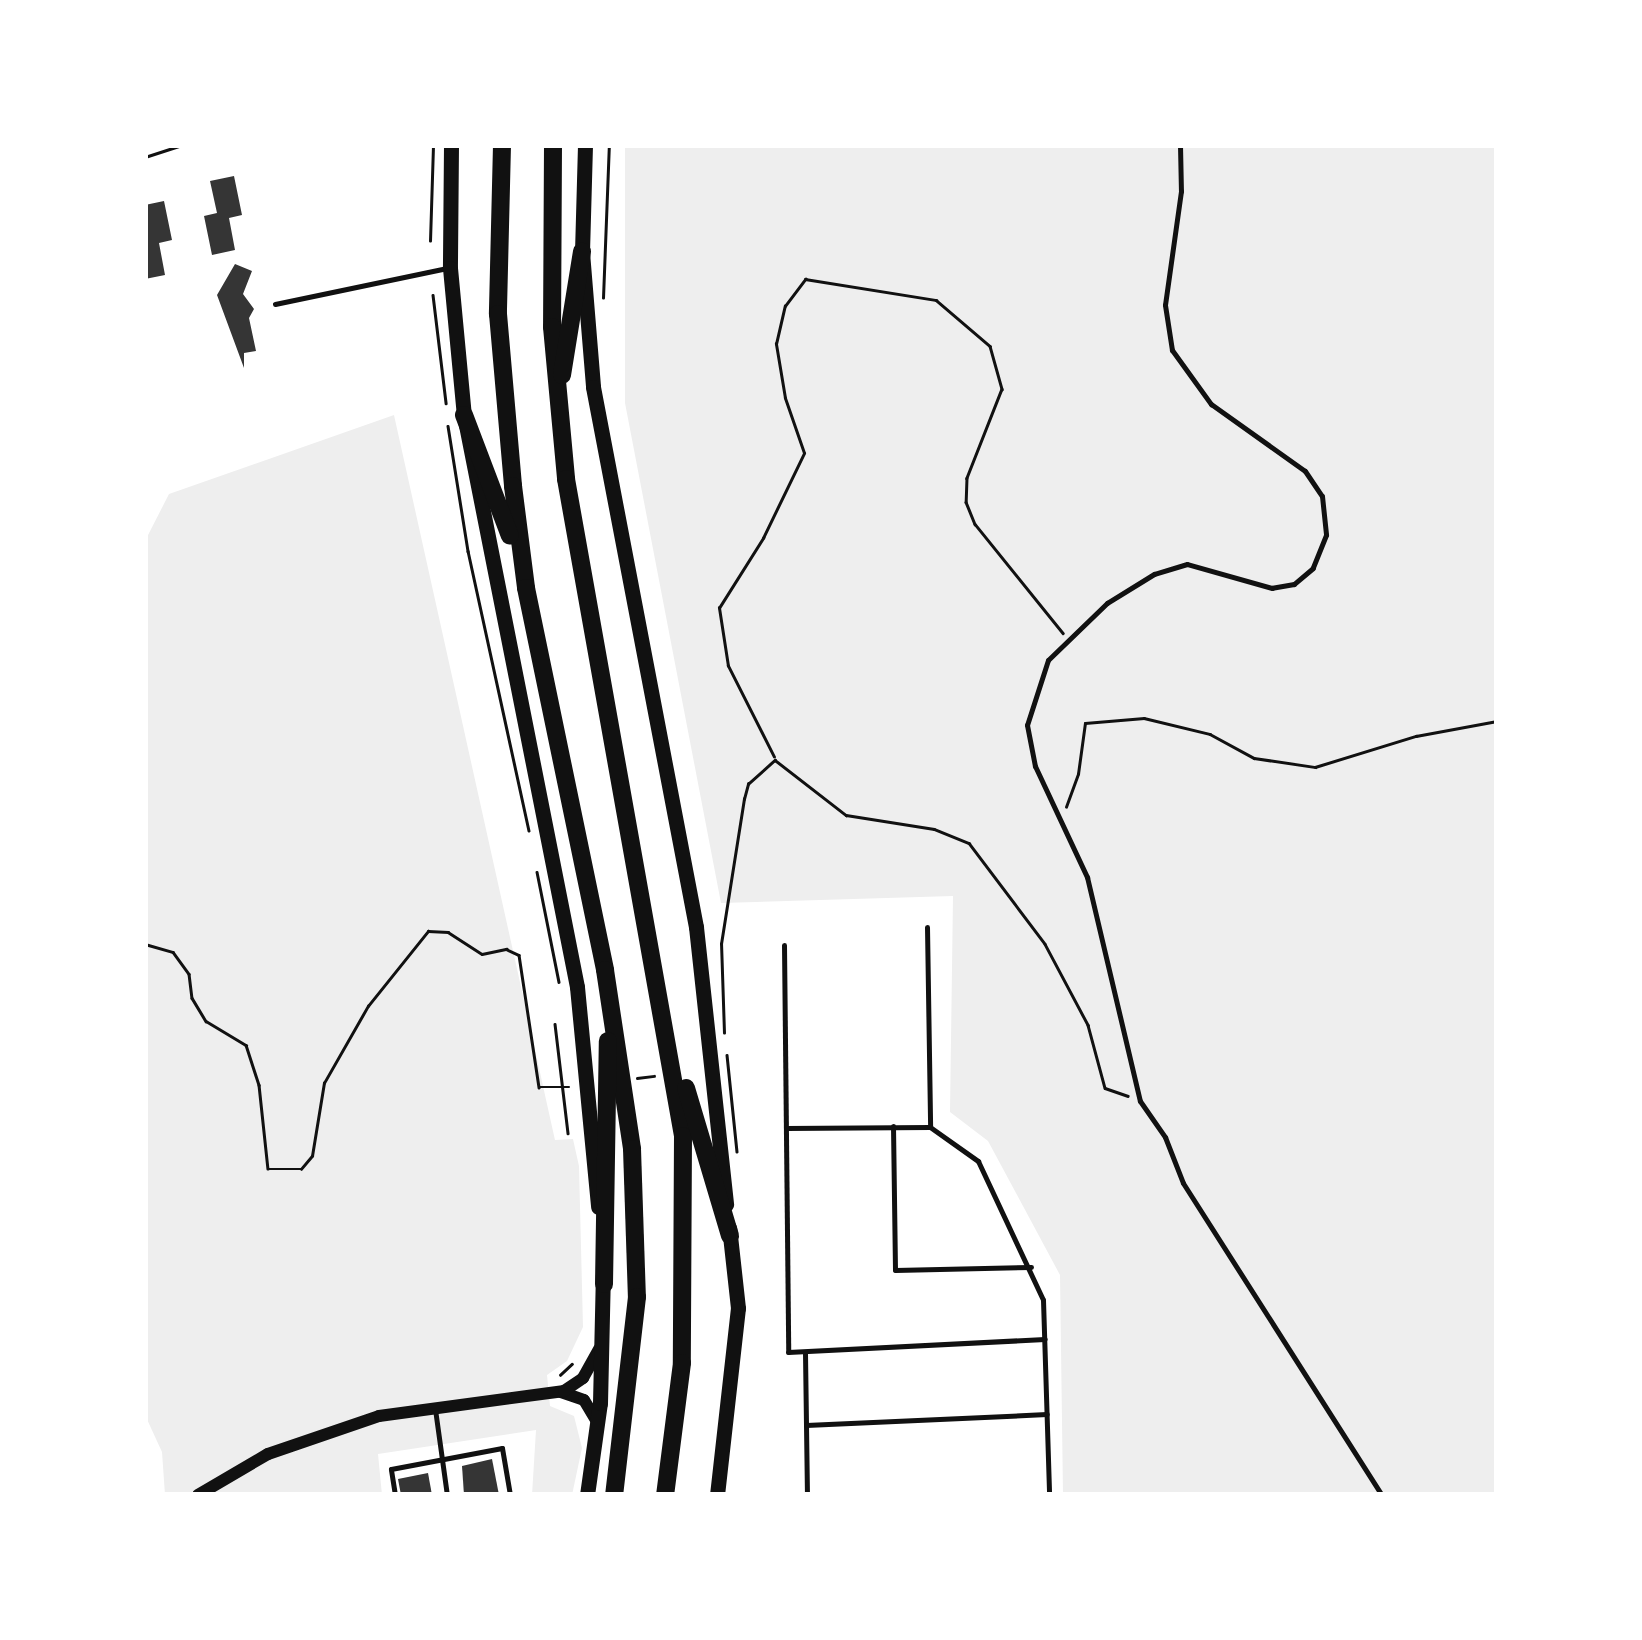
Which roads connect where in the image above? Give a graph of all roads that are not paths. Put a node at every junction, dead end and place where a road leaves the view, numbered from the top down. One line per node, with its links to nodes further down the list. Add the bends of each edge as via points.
1 (451, 145): 7 (main road)
2 (502, 145): 11 (highway, via 498,314)
3 (553, 145): 9 (highway)
4 (585, 145): 6 (main road)
5 (1180, 145): 41 (lane, via 1181,192 1164,305 1172,350 1212,404 1304,472 1322,496 1326,535 1313,568 1294,584 1272,588 1209,566 1154,574 1067,638 1034,686 1027,725 1035,766 1087,877 1140,1101 1165,1137 1184,1183)
6 (582, 252): 9 (highway); 19 (main road, via 602,445 696,927)
7 (450, 268): 8 (lane, via 354,282); 10 (main road)
8 (276, 304)
9 (557, 400): 15 (highway, via 584,589)
10 (464, 416): 11 (highway); 21 (main road, via 577,987)
11 (526, 588): 14 (highway)
12 (926, 927): 17 (lane)
13 (784, 945): 18 (lane)
14 (605, 970): 21 (highway, via 610,1168); 36 (highway, via 628,1105 637,1246 634,1352)
15 (667, 1020): 19 (highway); 37 (highway, via 683,1136 688,1254)
16 (893, 1126): 17 (lane); 18 (lane); 20 (lane, via 895,1270)
17 (930, 1127): 20 (lane, via 978,1161)
18 (786, 1128): 24 (lane, via 788,1352)
19 (730, 1236): 38 (main road, via 738,1308)
20 (1031, 1267): 23 (lane, via 1043,1300)
21 (604, 1284): 22 (main road)
22 (604, 1332): 25 (street, via 586,1375); 28 (main road)
23 (1045, 1340): 24 (lane); 27 (lane)
24 (805, 1352): 29 (lane)
25 (558, 1392): 26 (street); 28 (street, via 584,1400)
26 (434, 1406): 30 (lane); 31 (street, via 309,1438)
27 (1047, 1414): 29 (lane); 40 (lane)
28 (597, 1424): 35 (main road)
29 (806, 1425): 39 (lane)
30 (442, 1461): 32 (lane, via 391,1470); 33 (lane); 34 (lane, via 502,1448)
31 (198, 1495)
32 (395, 1495)
33 (447, 1495)
34 (510, 1495)
35 (590, 1495)
36 (614, 1495)
37 (665, 1495)
38 (717, 1495)
39 (807, 1495)
40 (1049, 1495)
41 (1382, 1495)

